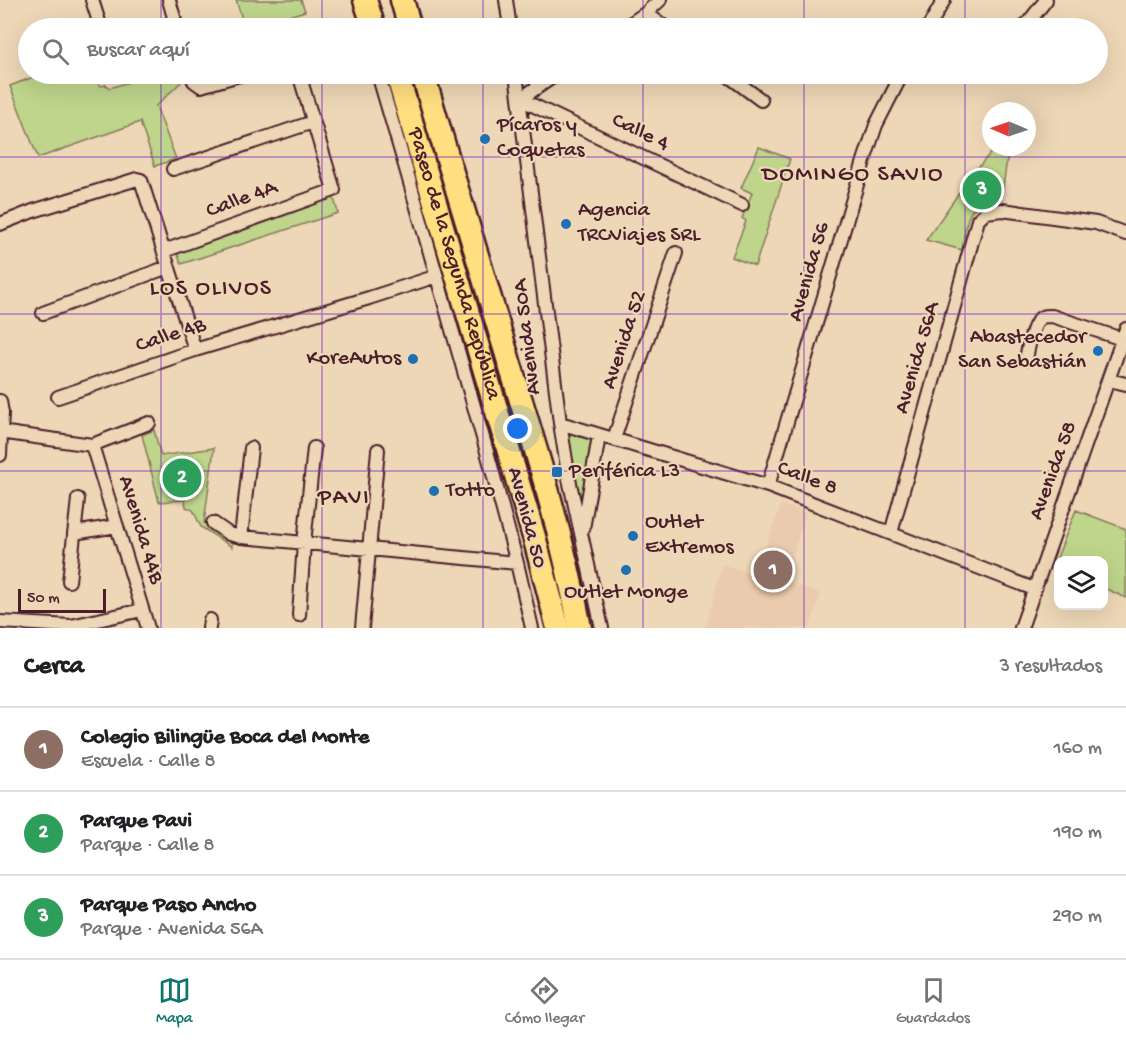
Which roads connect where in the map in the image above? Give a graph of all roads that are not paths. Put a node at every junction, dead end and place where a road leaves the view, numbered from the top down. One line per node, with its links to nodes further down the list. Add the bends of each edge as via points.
1 (93, 0): 13 (street)
2 (169, 0): 14 (street)
3 (356, 0): 15 (street)
4 (365, 0): 16 (highway)
5 (376, 0): 17 (highway)
6 (402, 0): 18 (highway)
7 (416, 0): 19 (highway)
8 (506, 0): 20 (street)
9 (660, 0): 12 (street)
10 (944, 0): 23 (street)
11 (1046, 0): 24 (street)
12 (646, 14): 21 (street); 22 (street)
13 (98, 18)
14 (174, 18)
15 (361, 18)
16 (371, 18)
17 (381, 18)
18 (407, 18)
19 (421, 18)
20 (509, 18)
21 (640, 18)
22 (652, 18)
23 (934, 18)
24 (1032, 18)
25 (302, 84): 37 (street)
26 (381, 84): 47 (street, Avenida 50)
27 (394, 84): 39 (highway)
28 (400, 84): 39 (highway, Paseo de la Segunda República)
29 (426, 84): 38 (highway, Paseo de la Segunda República)
30 (434, 84): 38 (highway)
31 (518, 84): 35 (street, Avenida 50A)
32 (542, 84): 35 (street)
33 (739, 84): 36 (street)
34 (897, 84): 66 (street, Avenida 56, via 876,125 864,161)
35 (520, 99): 41 (street, Calle 4); 57 (street, Avenida 50A)
36 (761, 100)
37 (313, 122): 40 (street); 44 (street, Calle 4A, via 334,190)
38 (443, 145): 77 (highway, Paseo de la Segunda República)
39 (420, 155): 74 (highway, Paseo de la Segunda República)
40 (173, 169)
41 (742, 205)
42 (0, 224): 44 (street, via 137,179 141,180)
43 (1126, 234): 71 (street, Avenida 56A, via 1096,222 1002,210 986,212 978,220)
44 (164, 251): 46 (street)
45 (676, 253): 60 (street, Avenida 52)
46 (168, 267): 48 (street); 50 (street)
47 (437, 276): 50 (street, Calle 4B); 78 (street, Avenida 50)
48 (43, 313)
49 (1124, 334): 51 (street, via 1044,316 1035,326); 52 (street, Avenida 58)
50 (195, 350): 54 (street, Calle 4B)
51 (1026, 359)
52 (1108, 381): 53 (street); 80 (street, Avenida 58)
53 (1126, 384)
54 (58, 397)
55 (0, 401): 58 (street)
56 (149, 423): 61 (street)
57 (560, 423): 59 (street, Calle 8); 72 (street, Avenida 50A)
58 (1, 432): 61 (street); 65 (street)
59 (599, 436): 60 (street, Calle 8); 72 (street)
60 (614, 439): 66 (street, Calle 8)
61 (92, 445): 69 (street, Avenida 44B)
62 (250, 448): 73 (street)
63 (314, 448): 75 (street)
64 (378, 450): 76 (street)
65 (0, 455)
66 (768, 486): 71 (street, Calle 8)
67 (78, 499): 70 (street)
68 (213, 523): 73 (street)
69 (117, 526): 70 (street); 81 (street, Avenida 44B)
70 (74, 533): 79 (street)
71 (891, 533): 80 (street, Calle 8)
72 (582, 536): 92 (street, Avenida 50A)
73 (241, 537): 75 (street)
74 (535, 540): 88 (highway); 89 (highway, Paseo de la Segunda República)
75 (304, 543): 76 (street); 82 (street)
76 (369, 550): 78 (street); 86 (street)
77 (565, 553): 90 (highway, Paseo de la Segunda República); 91 (highway, via 587,607)
78 (517, 563): 87 (street, Avenida 50)
79 (69, 581)
80 (1034, 589): 93 (street, Avenida 58)
81 (142, 610): 84 (street); 85 (street, Avenida 44B)
82 (299, 615)
83 (0, 622): 84 (street)
84 (71, 627)
85 (148, 628)
86 (362, 628)
87 (532, 628)
88 (542, 628)
89 (558, 628)
90 (579, 628)
91 (591, 628)
92 (602, 628)
93 (1021, 628)

